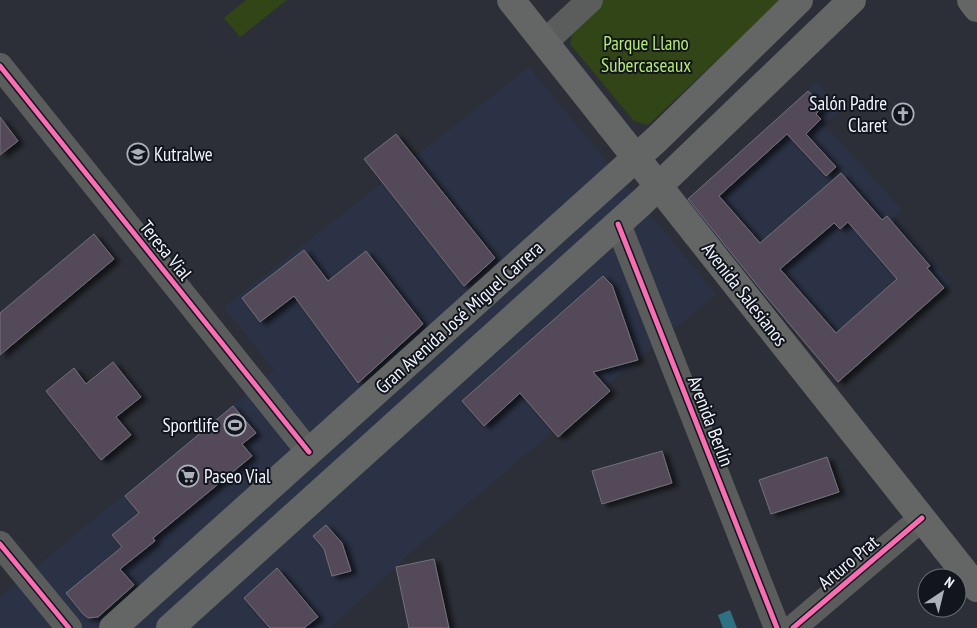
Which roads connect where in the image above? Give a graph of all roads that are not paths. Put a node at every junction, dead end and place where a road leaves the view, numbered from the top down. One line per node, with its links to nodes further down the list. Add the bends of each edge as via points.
1 (511, 0): 7 (main road, Avenida Salesianos)
2 (590, 0): 7 (street)
3 (799, 0): 9 (main road, Gran Avenida José Miguel Carrera)
4 (852, 0): 10 (main road, Gran Avenida José Miguel Carrera)
5 (971, 0): 6 (main road)
6 (977, 8)
7 (545, 42): 9 (main road, Avenida Salesianos)
8 (0, 66): 12 (street, Teresa Vial)
9 (636, 158): 10 (main road, Avenida Salesianos); 12 (main road, Gran Avenida José Miguel Carrera)
10 (660, 186): 11 (main road, Gran Avenida José Miguel Carrera); 14 (main road, Avenida Salesianos)
11 (618, 224): 13 (main road, Gran Avenida José Miguel Carrera); 20 (street, Avenida Berlín)
12 (309, 452): 13 (main road, via 315,476); 18 (main road, Gran Avenida José Miguel Carrera)
13 (312, 498): 19 (main road, Gran Avenida José Miguel Carrera)
14 (922, 518): 16 (main road, Avenida Salesianos); 21 (street, Arturo Prat)
15 (0, 544): 17 (street)
16 (977, 588)
17 (68, 628)
18 (113, 628)
19 (170, 628)
20 (776, 628)
21 (793, 628)

